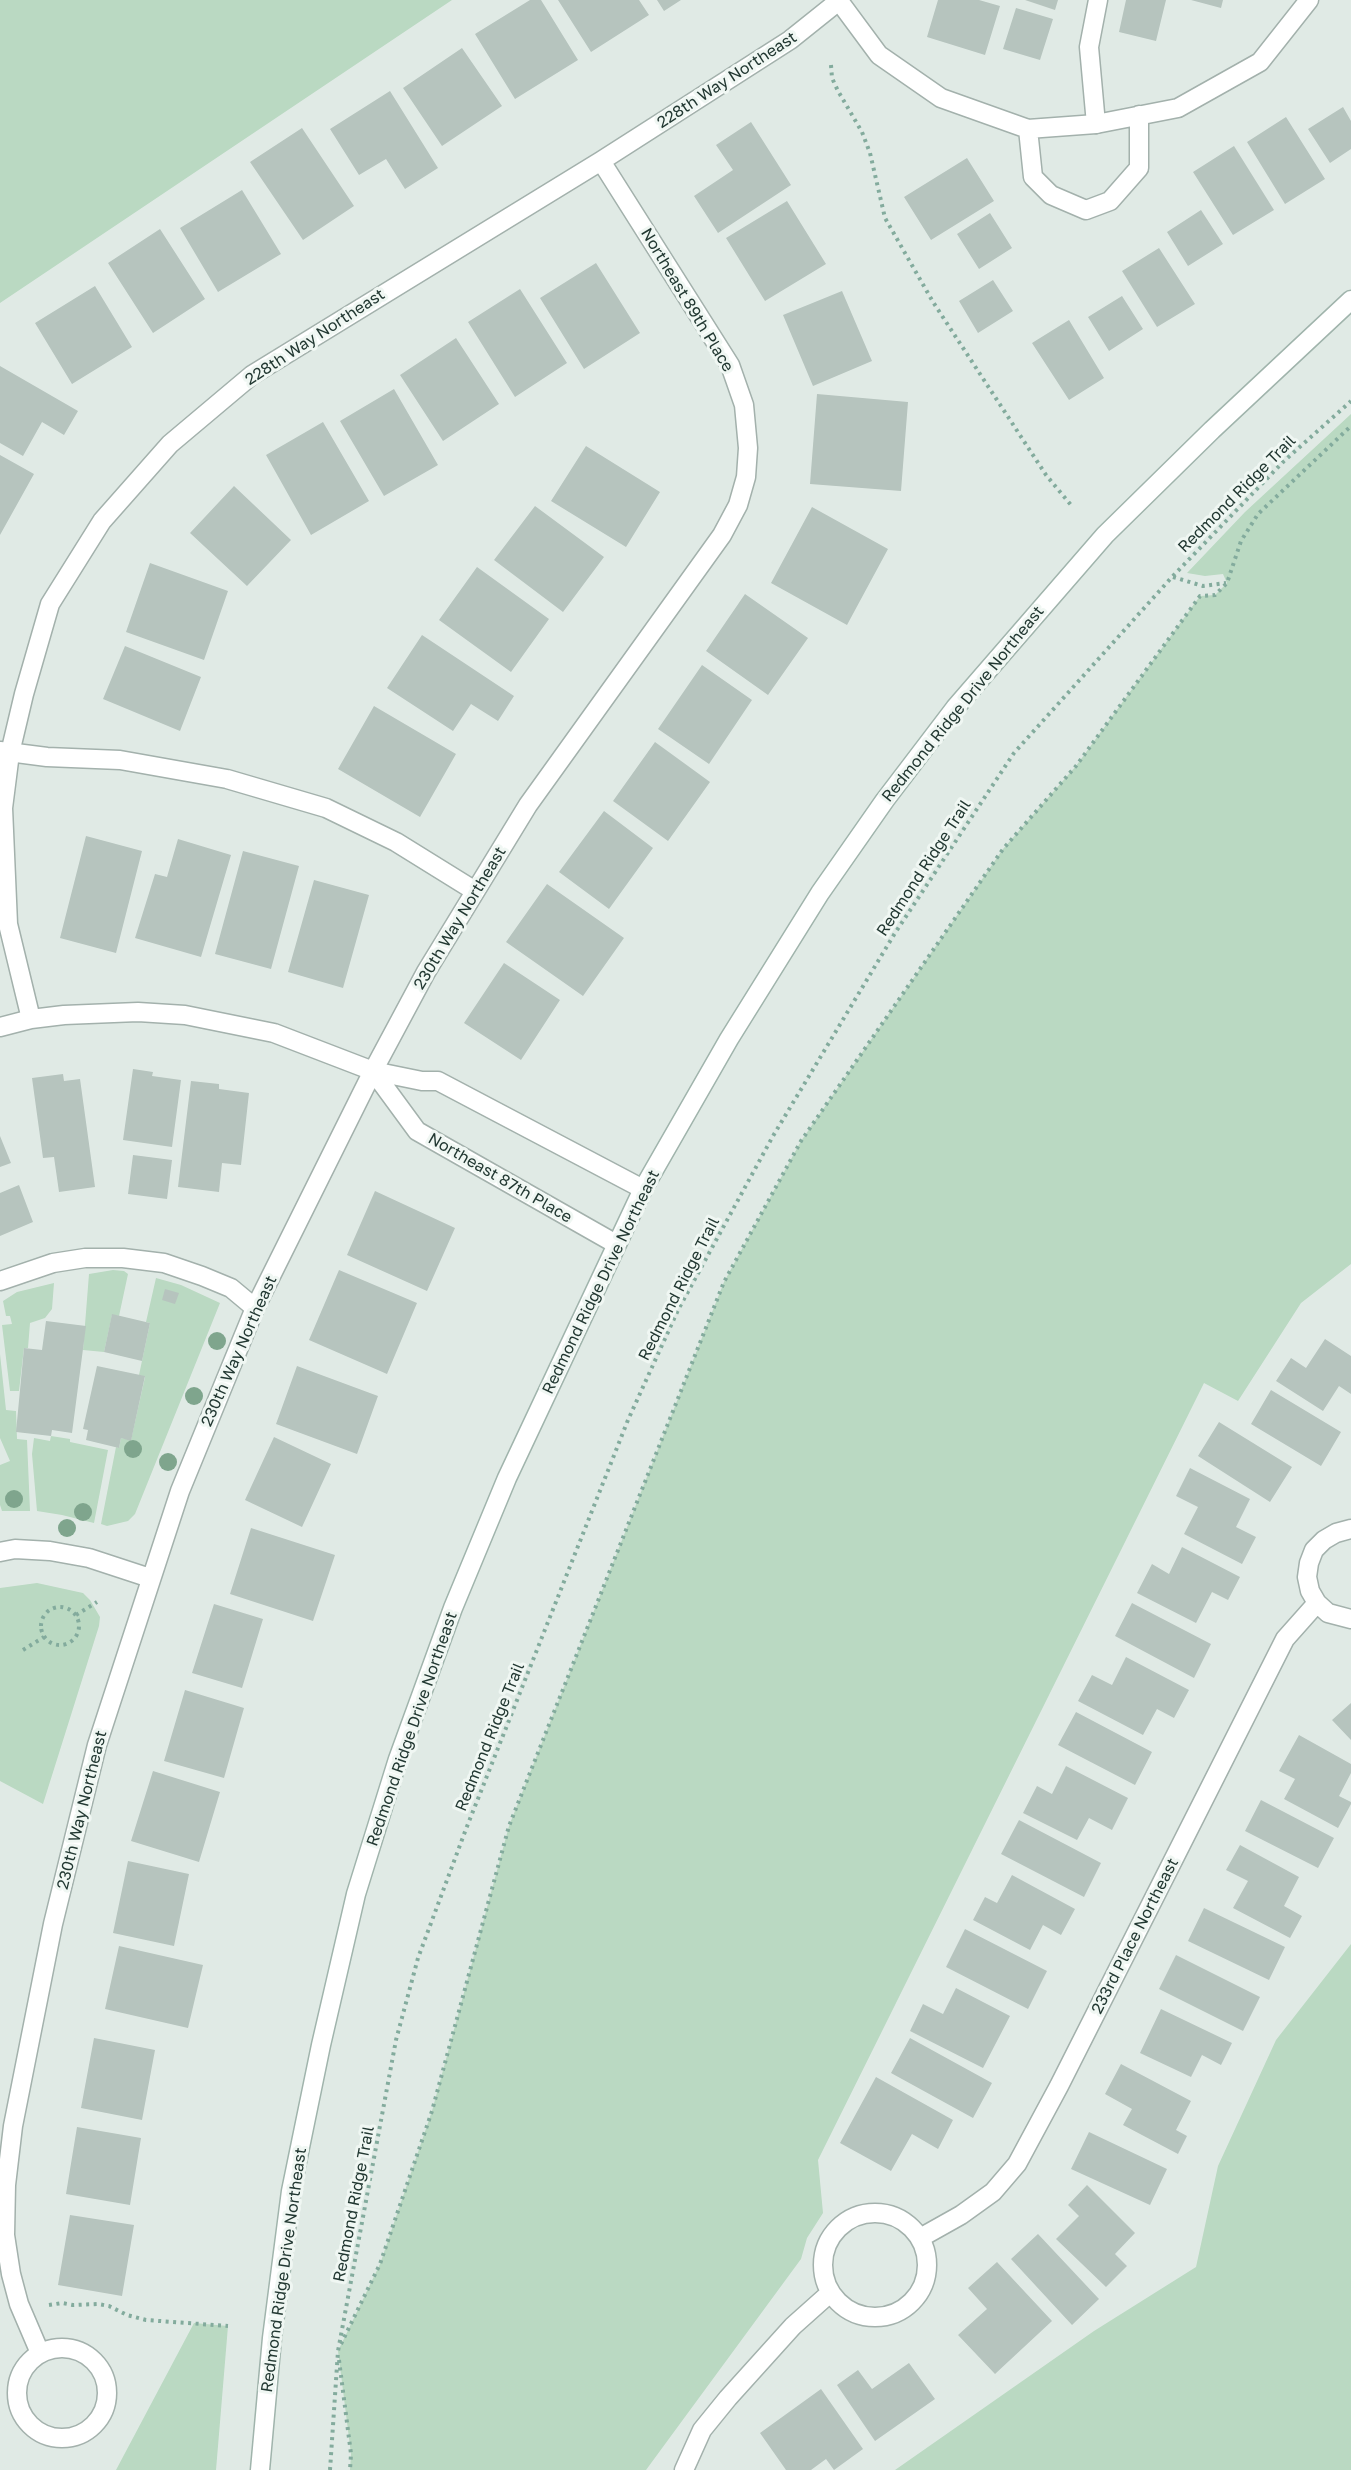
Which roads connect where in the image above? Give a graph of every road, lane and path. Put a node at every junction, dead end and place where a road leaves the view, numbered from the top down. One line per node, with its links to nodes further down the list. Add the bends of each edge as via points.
1 (1098, 0): 6 (street, via 1089,47)
2 (1309, 0): 5 (street, via 1260,62 1179,108)
3 (840, 1): 7 (street, via 879,55 940,99); 8 (street, 228th Way Northeast, via 790,40)
4 (831, 66): 13 (path, via 832,78 870,153 885,218 940,312 1046,475)
5 (1139, 116): 6 (street); 7 (street, via 1139,168 1110,201 1086,210 1051,195 1033,177)
6 (1096, 124): 7 (street)
7 (1028, 129)
8 (601, 161): 12 (street, Northeast 89th Place, via 730,365 744,405); 16 (street, 228th Way Northeast, via 252,375 170,444 102,521 51,604)
9 (1351, 300): 21 (street, Redmond Ridge Drive Northeast, via 1105,535 955,708 820,893 729,1039)
10 (1351, 401): 14 (path, Redmond Ridge Trail, via 1284,461)
11 (1351, 426): 15 (path, Redmond Ridge Trail, via 1258,514 1240,541)
12 (748, 448): 17 (street, 230th Way Northeast, via 746,477 731,520 528,805)
13 (1071, 506)
14 (1172, 577): 15 (path, via 1203,586); 38 (path, Redmond Ridge Trail, via 1014,753 960,833 773,1136 678,1310 623,1431 418,1958 396,2040)
15 (1227, 583): 38 (path, Redmond Ridge Trail, via 1215,595 1200,596 1076,766 1003,849 801,1141 724,1282 509,1826 432,2111 380,2265)
16 (5, 752): 17 (street, via 120,760 227,779 326,808 396,843); 18 (street, 228th Way Northeast, via 8,924)
17 (474, 891): 20 (street, 230th Way Northeast)
18 (32, 1019): 19 (street); 20 (street, via 88,1013 185,1015 274,1033)
19 (0, 1028)
20 (373, 1071): 21 (street, via 438,1081); 22 (street, Northeast 87th Place, via 417,1131); 24 (street, 230th Way Northeast)
21 (643, 1189): 22 (street, Redmond Ridge Drive Northeast)
22 (616, 1244): 40 (street, Redmond Ridge Drive Northeast, via 507,1478 453,1608 398,1759 356,1894 291,2191)
23 (0, 1281): 24 (street, via 53,1263 123,1258 164,1263 202,1276 231,1288)
24 (255, 1308): 27 (street, 230th Way Northeast, via 180,1491)
25 (1351, 1529): 29 (street, via 1336,1533 1314,1550 1307,1577)
26 (0, 1552): 27 (street, via 50,1551 89,1558)
27 (150, 1578): 39 (street, 230th Way Northeast, via 94,1756 53,1924 13,2126 5,2235 19,2304)
28 (96, 1602): 30 (path)
29 (1317, 1604): 31 (street, via 1328,1613); 34 (street, 233rd Place Northeast, via 1285,1639 1017,2164 993,2192)
30 (76, 1615): 32 (path, via 61,1607 49,1610 41,1620); 32 (path, via 79,1629 73,1640 61,1646)
31 (1351, 1619)
32 (44, 1637): 33 (path)
33 (23, 1650)
34 (920, 2238): 35 (street, via 927,2273 921,2290 909,2305 885,2316 858,2315); 35 (street, via 898,2218 883,2214 861,2214 846,2221 826,2245 822,2260)
35 (830, 2293): 43 (street, via 793,2326 728,2398 702,2430)
36 (62, 2303): 37 (path, via 109,2306 146,2320)
37 (228, 2326)
38 (338, 2351): 41 (path, Redmond Ridge Trail); 42 (path, Redmond Ridge Trail)
39 (40, 2353): 39 (street, via 20,2378 20,2407 27,2421 38,2431 59,2438 81,2434 102,2414 107,2386 102,2372 81,2352 52,2349)
40 (260, 2470)
41 (330, 2470)
42 (350, 2470)
43 (684, 2470)

